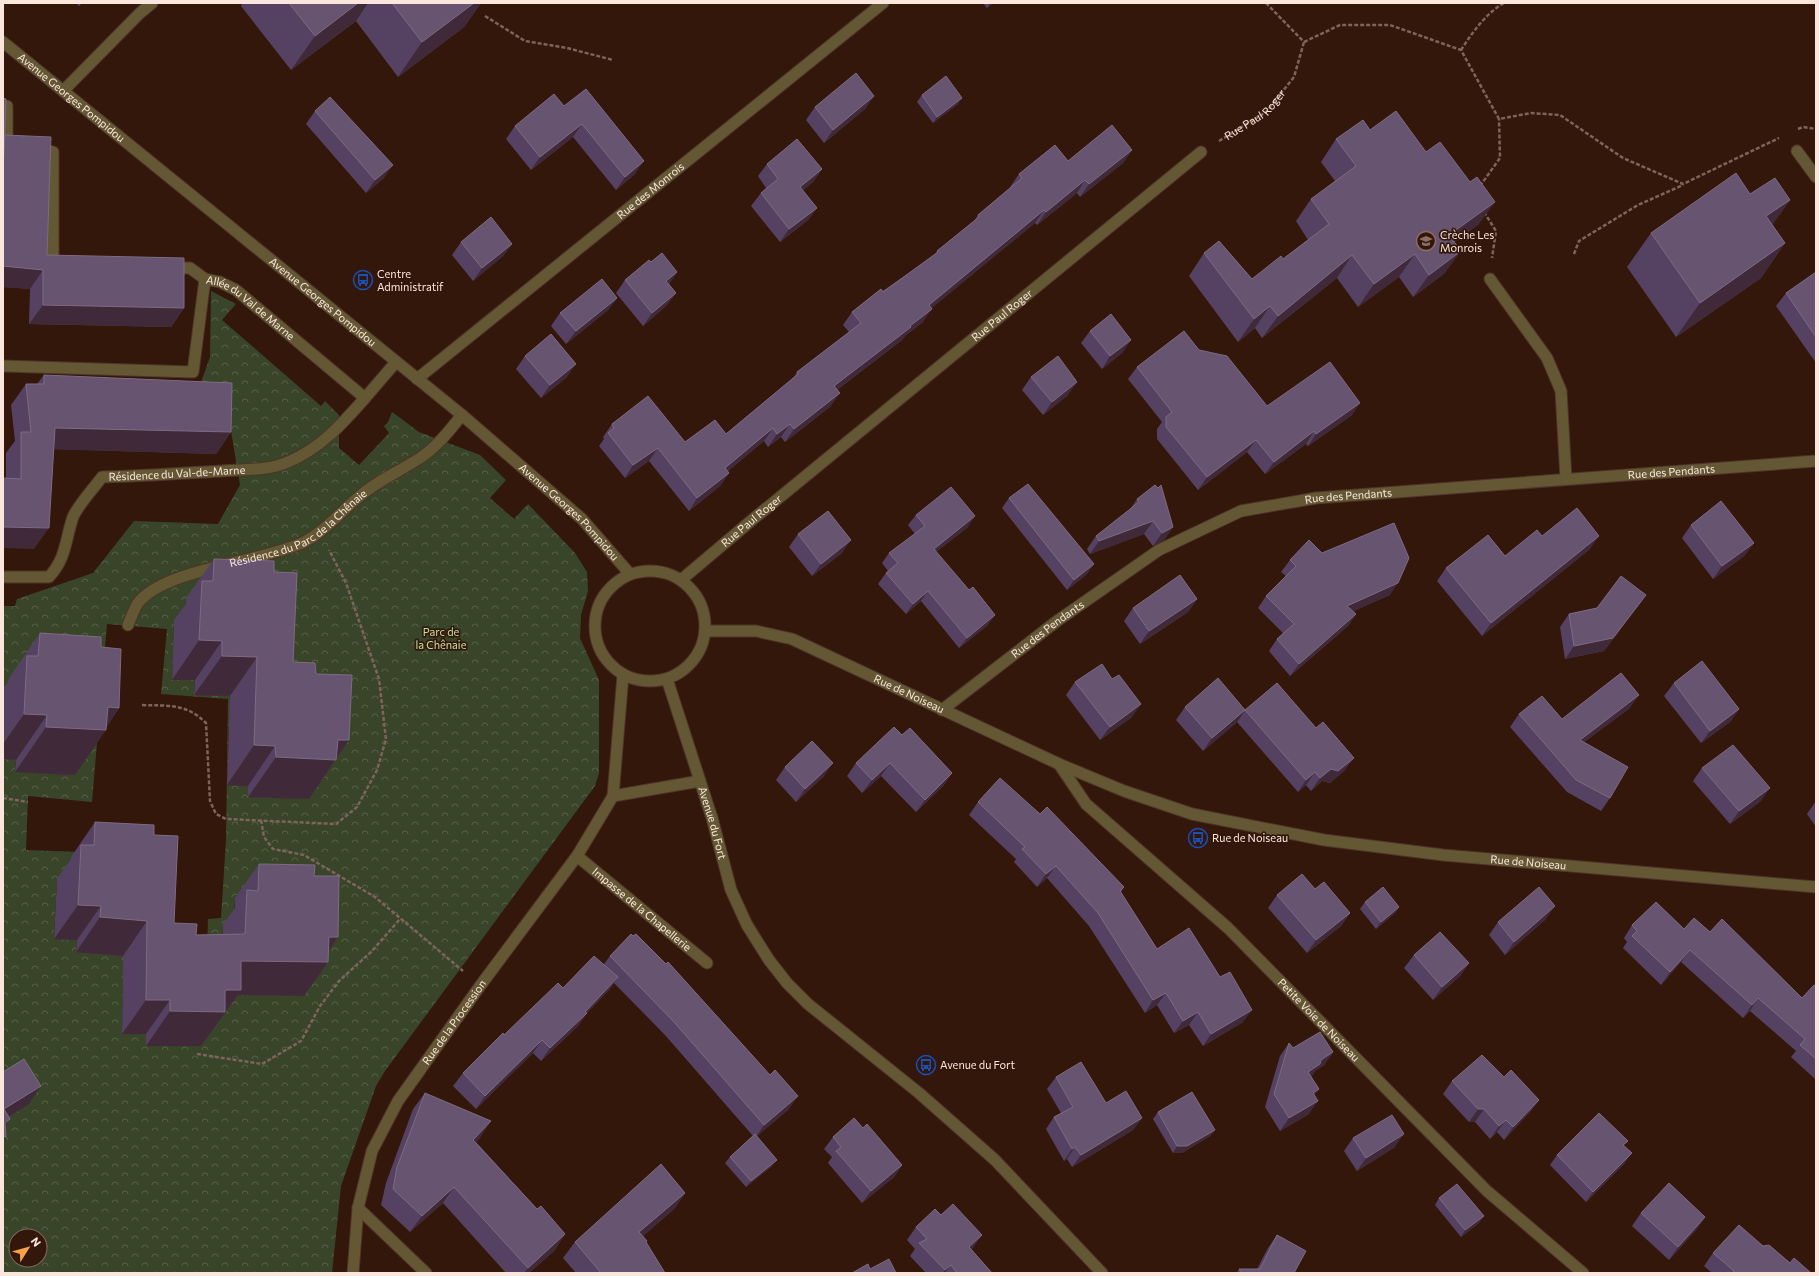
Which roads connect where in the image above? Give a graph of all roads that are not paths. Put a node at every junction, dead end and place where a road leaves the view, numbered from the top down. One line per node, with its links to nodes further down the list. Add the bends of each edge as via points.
1 (152, 3): 4 (street, via 140,12)
2 (883, 3): 15 (street, Rue des Monrois)
3 (3, 42): 4 (street, Avenue Georges Pompidou)
4 (63, 91): 13 (street, Avenue Georges Pompidou)
5 (3, 106): 9 (street, via 7,106 7,141 53,152 53,264)
6 (1797, 151): 8 (street)
7 (1201, 152): 22 (street, Rue Paul Roger)
8 (1816, 177)
9 (68, 265)
10 (159, 268): 11 (street, via 190,268)
11 (205, 279): 14 (street, Allée du Val de Marne, via 193,372); 16 (street, Allée du Val de Marne, via 220,282 236,290)
12 (1490, 279): 19 (street, via 1547,358 1561,391)
13 (396, 362): 15 (street, Avenue Georges Pompidou); 16 (street)
14 (3, 366)
15 (417, 379): 17 (street, Avenue Georges Pompidou)
16 (365, 398): 21 (street, Résidence du Val-de-Marne, via 332,433 288,462 251,469 158,476 102,477 73,516 66,546 58,566 49,577)
17 (462, 415): 20 (street, Avenue Georges Pompidou, via 582,519); 23 (street, Résidence du Parc de la Chênaie, via 442,440 360,496 320,532 283,550 175,579 153,589 138,603)
18 (1816, 461): 19 (street, Rue des Pendants)
19 (1566, 479): 27 (street, Rue des Pendants, via 1316,498 1241,511 1160,550 1057,621)
20 (630, 574): 22 (street, via 647,570 665,573); 25 (street, via 614,583 602,597 595,613 594,631 599,649 609,664)
21 (3, 577)
22 (681, 580): 24 (street, via 700,602)
23 (128, 625)
24 (705, 631): 26 (street, via 701,647 693,661 682,672); 27 (street, Rue de Noiseau, via 756,631 792,639)
25 (623, 675): 26 (street, via 652,682); 30 (street)
26 (667, 679): 29 (street, Avenue du Fort)
27 (942, 710): 28 (street, Rue de Noiseau)
28 (1058, 764): 32 (street, Rue de Noiseau, via 1124,791 1192,814 1324,840 1443,855); 38 (street, Petite Voie de Noiseau, via 1086,804 1228,928 1487,1191)
29 (700, 781): 30 (street); 37 (street, Avenue du Fort, via 731,890 747,925 787,983 808,1004 919,1093 995,1160)
30 (613, 796): 31 (street, Rue de la Procession)
31 (577, 856): 33 (street, Impasse de la Chapellerie); 34 (street, Rue de la Procession, via 398,1101 372,1151)
32 (1816, 887)
33 (707, 963)
34 (358, 1208): 35 (street, Rue de la Procession); 36 (street)
35 (353, 1273)
36 (426, 1273)
37 (1102, 1273)
38 (1583, 1273)

